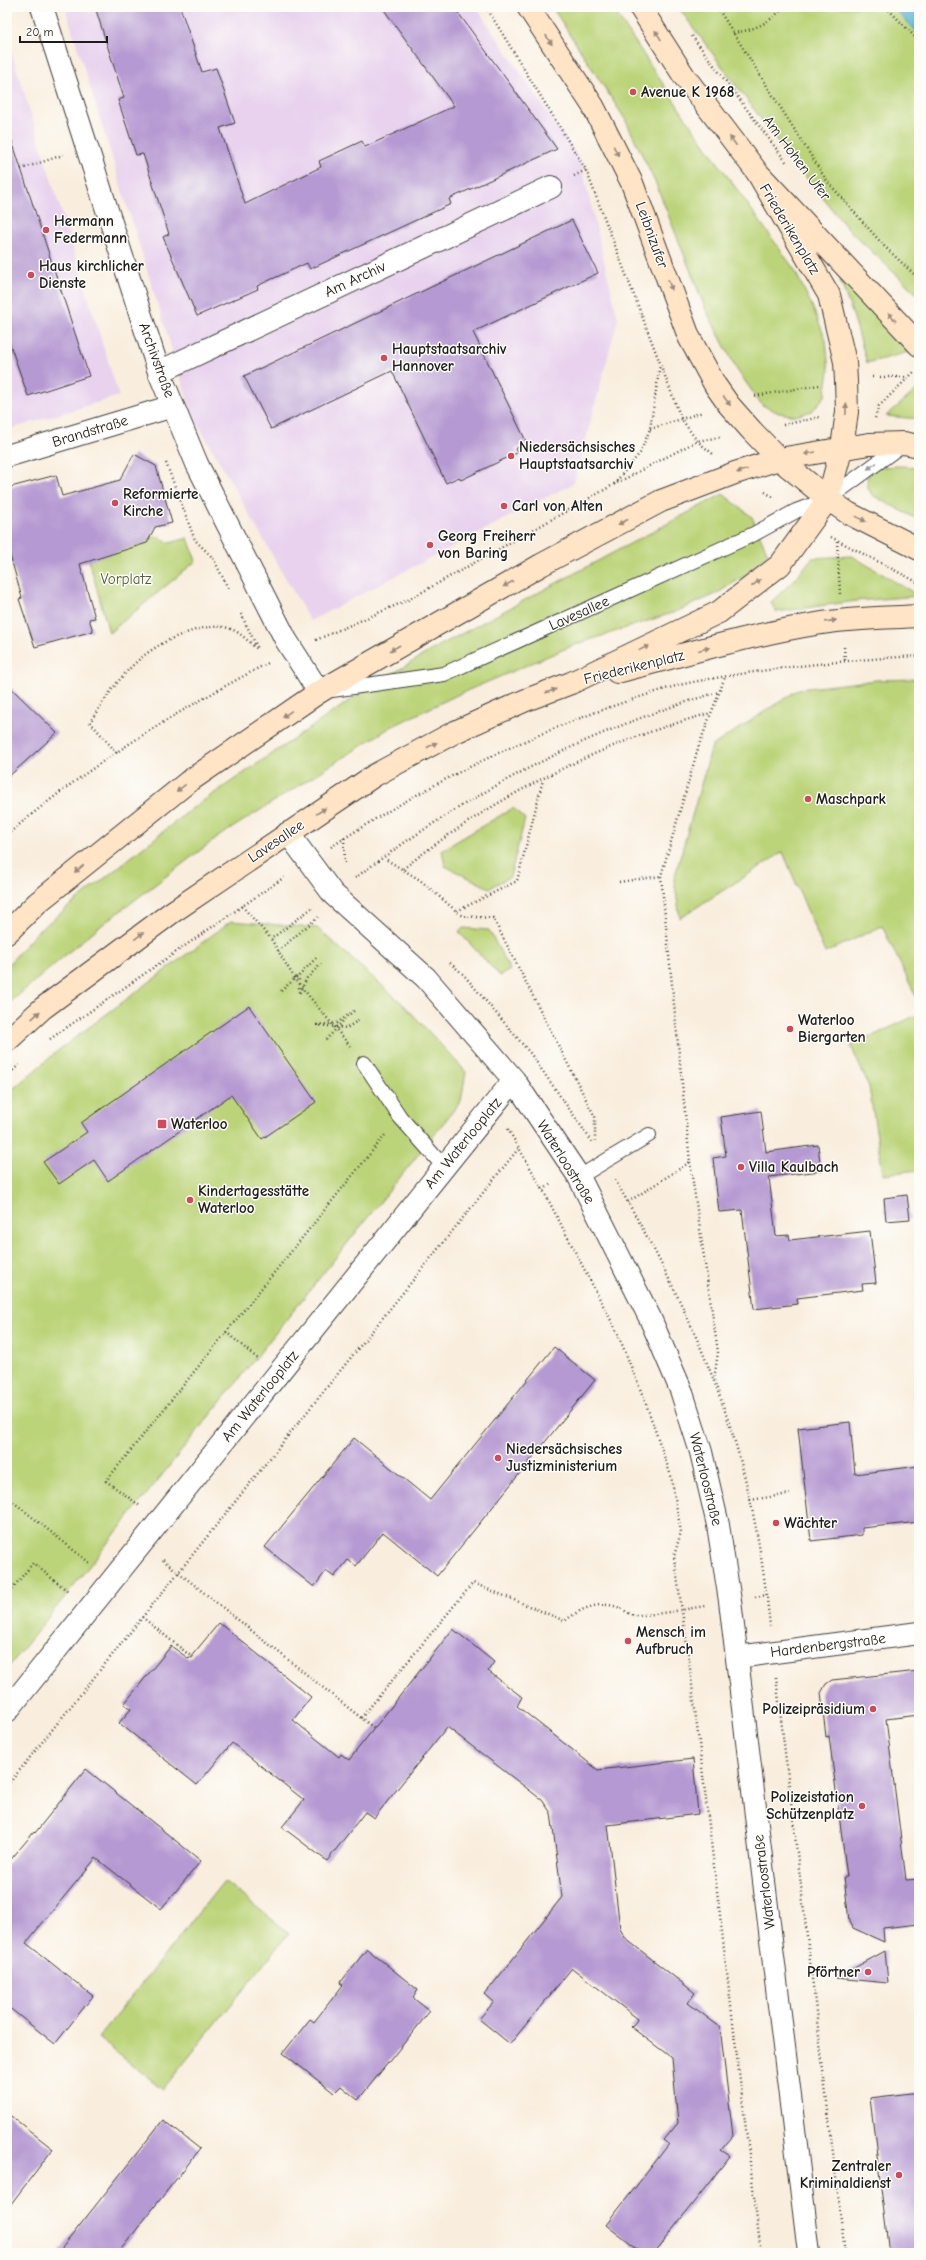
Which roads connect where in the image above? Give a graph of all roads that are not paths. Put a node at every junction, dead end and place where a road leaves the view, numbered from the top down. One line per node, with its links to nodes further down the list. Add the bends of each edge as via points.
1 (42, 7): 7 (street, Archivstraße)
2 (528, 7): 12 (main road, Leibnizufer, one-way to 12, via 593,106 632,183 689,337 715,385 729,405)
3 (640, 7): 4 (main road, one-way to 3, via 684,76)
4 (757, 172): 6 (main road, Friederikenplatz, one-way to 4); 10 (main road, Friederikenplatz, one-way to 4, via 847,412 845,362 829,295)
5 (552, 187): 7 (street, Am Archiv)
6 (919, 345)
7 (159, 372): 8 (street, Archivstraße)
8 (173, 406): 11 (street, Brandstraße); 17 (street, Archivstraße, via 197,464 286,640)
9 (911, 445): 10 (main road, Friederikenplatz); 13 (lane, Friederikenplatz, one-way to 13)
10 (842, 447): 12 (main road, Friederikenplatz, one-way to 12); 13 (main road, Friederikenplatz)
11 (7, 456)
12 (779, 458): 13 (main road); 17 (main road, Lavesallee, one-way to 17, via 661,501 541,565)
13 (828, 499): 14 (main road, one-way to 14, via 848,513); 16 (main road, Friederikenplatz, one-way to 13, via 719,612 780,565); 17 (lane, Lavesallee, via 444,674)
14 (919, 549)
15 (919, 616): 16 (main road, Friederikenplatz, one-way to 15, via 727,643 815,624)
16 (571, 683): 18 (main road, Lavesallee, one-way to 16, via 376,775 455,732)
17 (319, 692): 19 (main road, Lavesallee, one-way to 19, via 188,782 36,903)
18 (288, 832): 20 (main road, Lavesallee, one-way to 18, via 43,1008 171,913); 22 (street, Waterloostraße, via 333,894 426,978)
19 (7, 933)
20 (7, 1041)
21 (364, 1063): 24 (lane, via 400,1117)
22 (514, 1080): 24 (street, Am Waterlooplatz); 25 (street, Waterloostraße)
23 (649, 1135): 25 (lane)
24 (444, 1167): 28 (street, Am Waterlooplatz)
25 (579, 1177): 27 (street, Waterloostraße, via 650,1318 681,1390 701,1452 718,1525)
26 (919, 1634): 27 (street, Hardenbergstraße)
27 (737, 1657): 29 (street, Waterloostraße)
28 (7, 1711)
29 (809, 2253)

